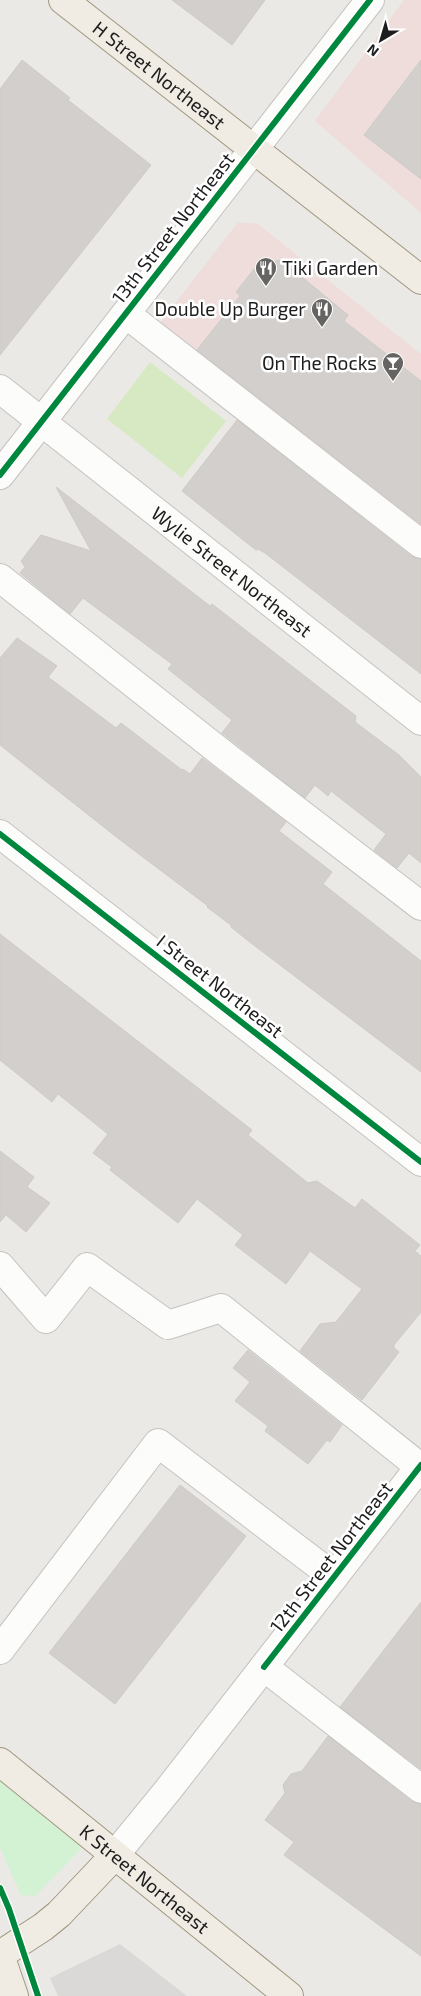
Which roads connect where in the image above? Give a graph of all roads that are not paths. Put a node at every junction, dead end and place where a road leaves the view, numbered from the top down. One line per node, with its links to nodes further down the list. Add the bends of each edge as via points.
1 (64, 0): 3 (main road, H Street Northeast)
2 (370, 0): 3 (street, 13th Street Northeast)
3 (254, 149): 4 (main road, H Street Northeast); 5 (street, 13th Street Northeast)
4 (421, 280)
5 (126, 314): 7 (street, 13th Street Northeast); 9 (street)
6 (0, 389): 7 (street, Wylie Street Northeast)
7 (42, 421): 8 (street, 13th Street Northeast); 11 (street, Wylie Street Northeast)
8 (0, 475)
9 (421, 544)
10 (0, 578): 13 (street)
11 (421, 721)
12 (0, 834): 14 (street, I Street Northeast)
13 (421, 906)
14 (421, 1162)
15 (0, 1266): 16 (street, via 46,1319 87,1267 168,1325 221,1308)
16 (420, 1466): 17 (street, 12th Street Northeast)
17 (334, 1577): 18 (street, via 158,1443); 19 (street, 12th Street Northeast)
18 (0, 1650)
19 (264, 1667): 21 (street); 22 (street, 12th Street Northeast)
20 (0, 1762): 22 (main road, K Street Northeast)
21 (421, 1789)
22 (114, 1856): 23 (main road, 12th Street Northeast, via 59,1914); 25 (main road, K Street Northeast)
23 (0, 1955): 24 (main road)
24 (14, 1996)
25 (289, 1996)

